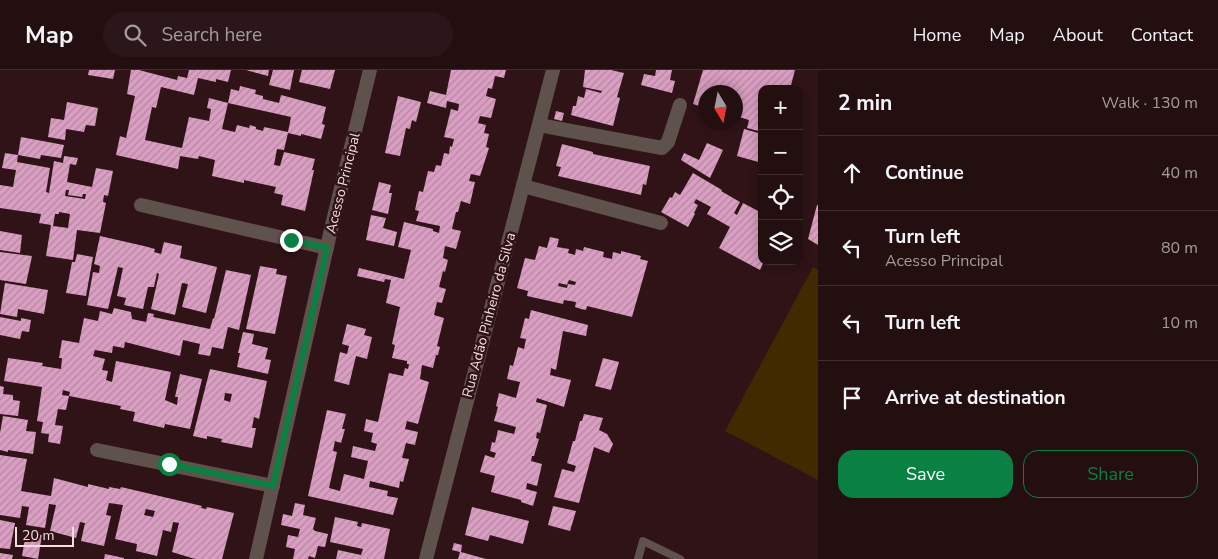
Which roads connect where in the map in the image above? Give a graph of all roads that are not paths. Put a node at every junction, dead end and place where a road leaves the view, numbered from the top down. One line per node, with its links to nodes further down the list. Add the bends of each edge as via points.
1 (370, 70): 8 (street, Acesso Principal)
2 (553, 70): 4 (street, Rua Adão Pinheiro da Silva)
3 (680, 105): 4 (street, via 668,142 662,148)
4 (539, 125): 5 (street, Rua Adão Pinheiro da Silva)
5 (523, 186): 7 (street); 12 (street, Rua Adão Pinheiro da Silva)
6 (140, 205): 8 (street)
7 (661, 223)
8 (327, 248): 10 (street, Acesso Principal)
9 (97, 450): 10 (street)
10 (273, 486): 11 (street, Acesso Principal)
11 (256, 559)
12 (426, 559)
13 (638, 559): 14 (lane, via 643,541)
14 (680, 559)

